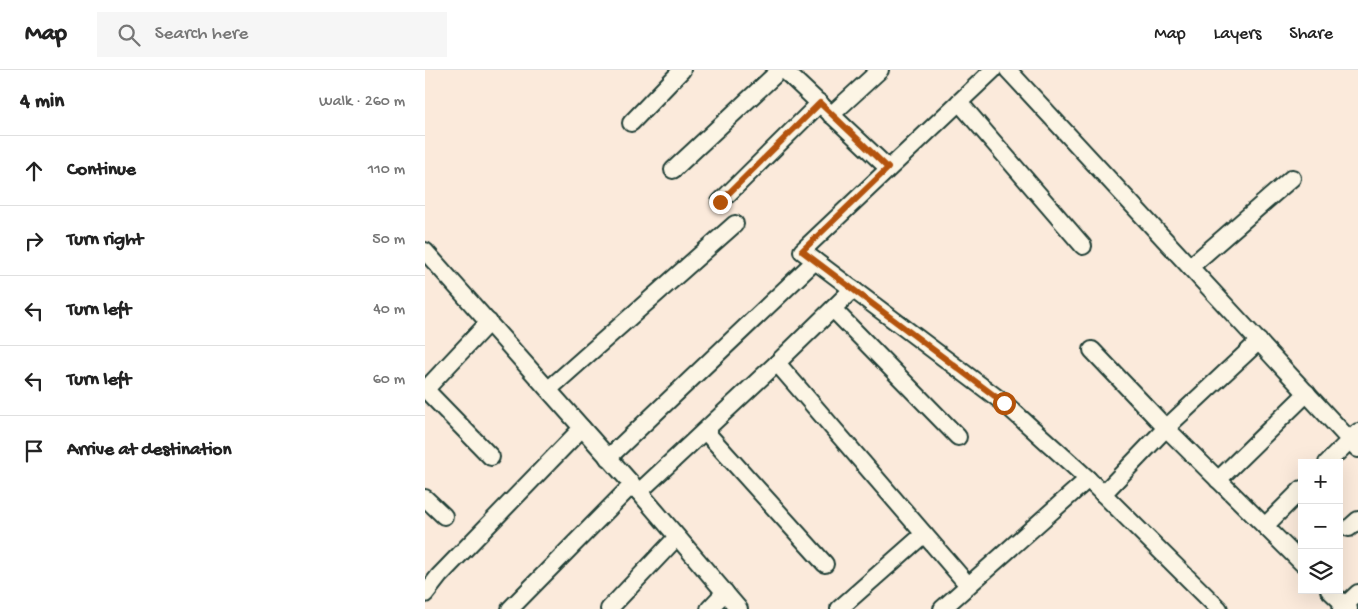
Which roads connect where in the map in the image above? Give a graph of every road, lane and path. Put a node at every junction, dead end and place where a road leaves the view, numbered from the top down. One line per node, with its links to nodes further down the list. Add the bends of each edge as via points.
1 (682, 70): 9 (street)
2 (780, 70): 11 (street)
3 (784, 70): 8 (street)
4 (880, 70): 8 (street)
5 (993, 70): 7 (street)
6 (1008, 70): 18 (street)
7 (959, 102): 10 (street); 15 (street)
8 (825, 109): 10 (street); 13 (street)
9 (631, 123)
10 (888, 168): 17 (street, via 802,251)
11 (673, 170)
12 (1292, 178): 18 (street)
13 (720, 202)
14 (735, 224): 26 (street)
15 (1083, 246)
16 (425, 251): 21 (street)
17 (815, 261): 19 (street); 34 (street)
18 (1190, 267): 22 (street)
19 (853, 289): 20 (street); 36 (street, via 1004,403)
20 (833, 309): 24 (street); 31 (street)
21 (489, 322): 25 (street); 26 (street)
22 (1259, 341): 27 (street); 29 (street)
23 (1092, 350): 29 (street)
24 (777, 363): 30 (street); 44 (street)
25 (425, 389): 33 (street)
26 (549, 389): 28 (street)
27 (1307, 393): 32 (street); 37 (street)
28 (582, 428): 34 (street); 51 (street)
29 (1166, 428): 37 (street); 40 (street)
30 (705, 431): 38 (street); 47 (street)
31 (958, 436)
32 (1355, 440): 35 (street)
33 (491, 457)
34 (608, 458): 38 (street)
35 (1332, 459)
36 (1088, 479): 40 (street); 48 (street)
37 (1218, 480): 43 (street)
38 (635, 488): 45 (street); 54 (street)
39 (1298, 493): 43 (street)
40 (1103, 494): 60 (street)
41 (425, 498): 42 (street)
42 (443, 516)
43 (1265, 526): 46 (street)
44 (923, 534): 48 (street); 58 (street)
45 (677, 537): 49 (street); 55 (street)
46 (1298, 559)
47 (825, 564)
48 (968, 586): 59 (street)
49 (725, 592): 56 (street); 57 (street)
50 (1358, 593): 53 (street)
51 (425, 594)
52 (1333, 594): 53 (street)
53 (1345, 608)
54 (510, 609)
55 (609, 609)
56 (709, 609)
57 (739, 609)
58 (839, 609)
59 (942, 609)
60 (1219, 609)

